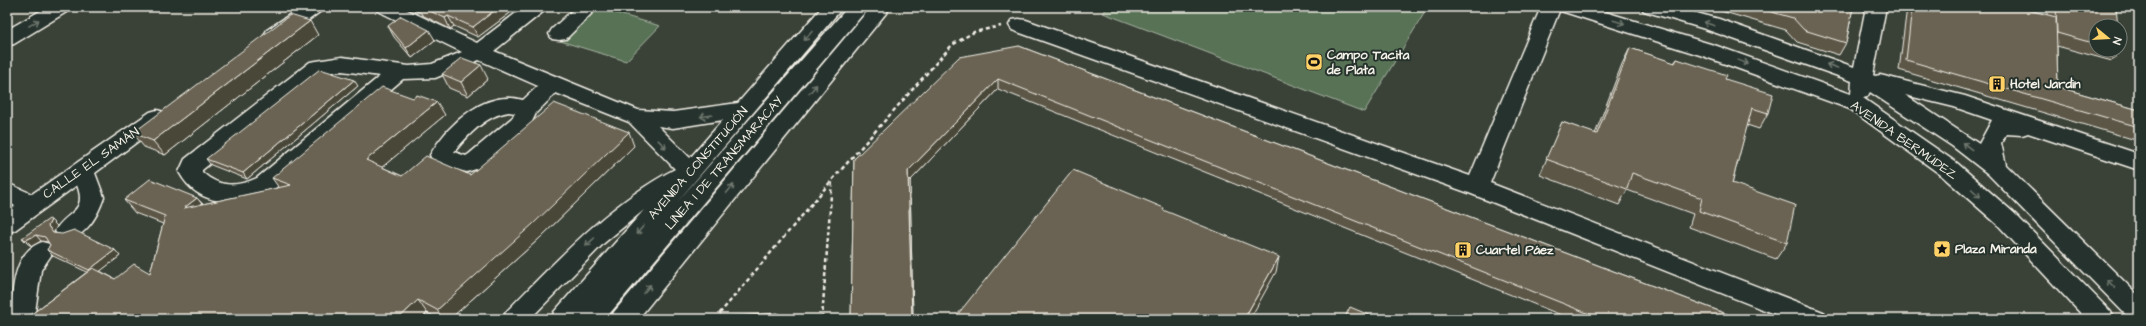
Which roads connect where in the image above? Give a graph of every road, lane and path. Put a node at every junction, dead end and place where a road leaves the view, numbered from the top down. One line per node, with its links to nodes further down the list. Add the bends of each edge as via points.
1 (61, 7): 15 (street, one-way to 1)
2 (314, 7): 16 (street)
3 (385, 7): 17 (street)
4 (537, 7): 17 (street)
5 (588, 7): 14 (street)
6 (833, 7): 24 (street, AVENIDA CONSTITUCIÓN, one-way to 24)
7 (859, 7): 43 (street, LÍNEA 1 DE TRANSMARACAY)
8 (881, 7): 44 (street, one-way to 8)
9 (1552, 7): 32 (street)
10 (1568, 7): 21 (street, AVENIDA BERMÚDEZ, one-way to 21, via 1710,50)
11 (1651, 7): 19 (street, one-way to 11, via 1712,24)
12 (1876, 7): 19 (street)
13 (1019, 25): 31 (path, via 996,26 974,32 952,45); 32 (street)
14 (559, 34)
15 (7, 39)
16 (256, 48)
17 (479, 52): 18 (street, via 435,71); 20 (street)
18 (398, 72): 18 (street, via 265,184 242,193 214,192 195,181 190,172 193,165 317,67 342,64)
19 (1863, 78): 21 (street); 26 (street, via 1958,101); 28 (street, one-way to 19, via 1960,141)
20 (553, 84): 23 (street); 25 (street)
21 (1857, 104): 38 (street, AVENIDA BERMÚDEZ, one-way to 38, via 1949,169 2006,219)
22 (173, 106): 29 (street, CALLE EL SAMÁN)
23 (527, 109)
24 (745, 109): 25 (street, one-way to 25, via 673,120); 30 (street, AVENIDA CONSTITUCIÓN)
25 (636, 116): 30 (street, one-way to 30)
26 (2034, 128): 27 (street); 28 (street, via 1999,126 1990,143)
27 (2139, 162)
28 (1996, 168): 39 (street, one-way to 28)
29 (83, 170): 34 (street, CALLE EL SAMÁN); 36 (street, via 93,196 88,212)
30 (690, 171): 41 (street, one-way to 41, via 652,191 590,242); 42 (street, AVENIDA CONSTITUCIÓN, one-way to 42)
31 (832, 180): 45 (path); 46 (path)
32 (1477, 187): 47 (street)
33 (7, 191): 34 (street)
34 (32, 205): 35 (street, CALLE EL SAMÁN)
35 (7, 224)
36 (68, 231)
37 (42, 251): 40 (street, via 29,267)
38 (2068, 284): 48 (street); 49 (street, AVENIDA BERMÚDEZ)
39 (2139, 312)
40 (22, 319)
41 (515, 319)
42 (563, 319)
43 (590, 319)
44 (623, 319)
45 (715, 319)
46 (822, 319)
47 (1814, 319)
48 (2081, 319)
49 (2102, 319)

